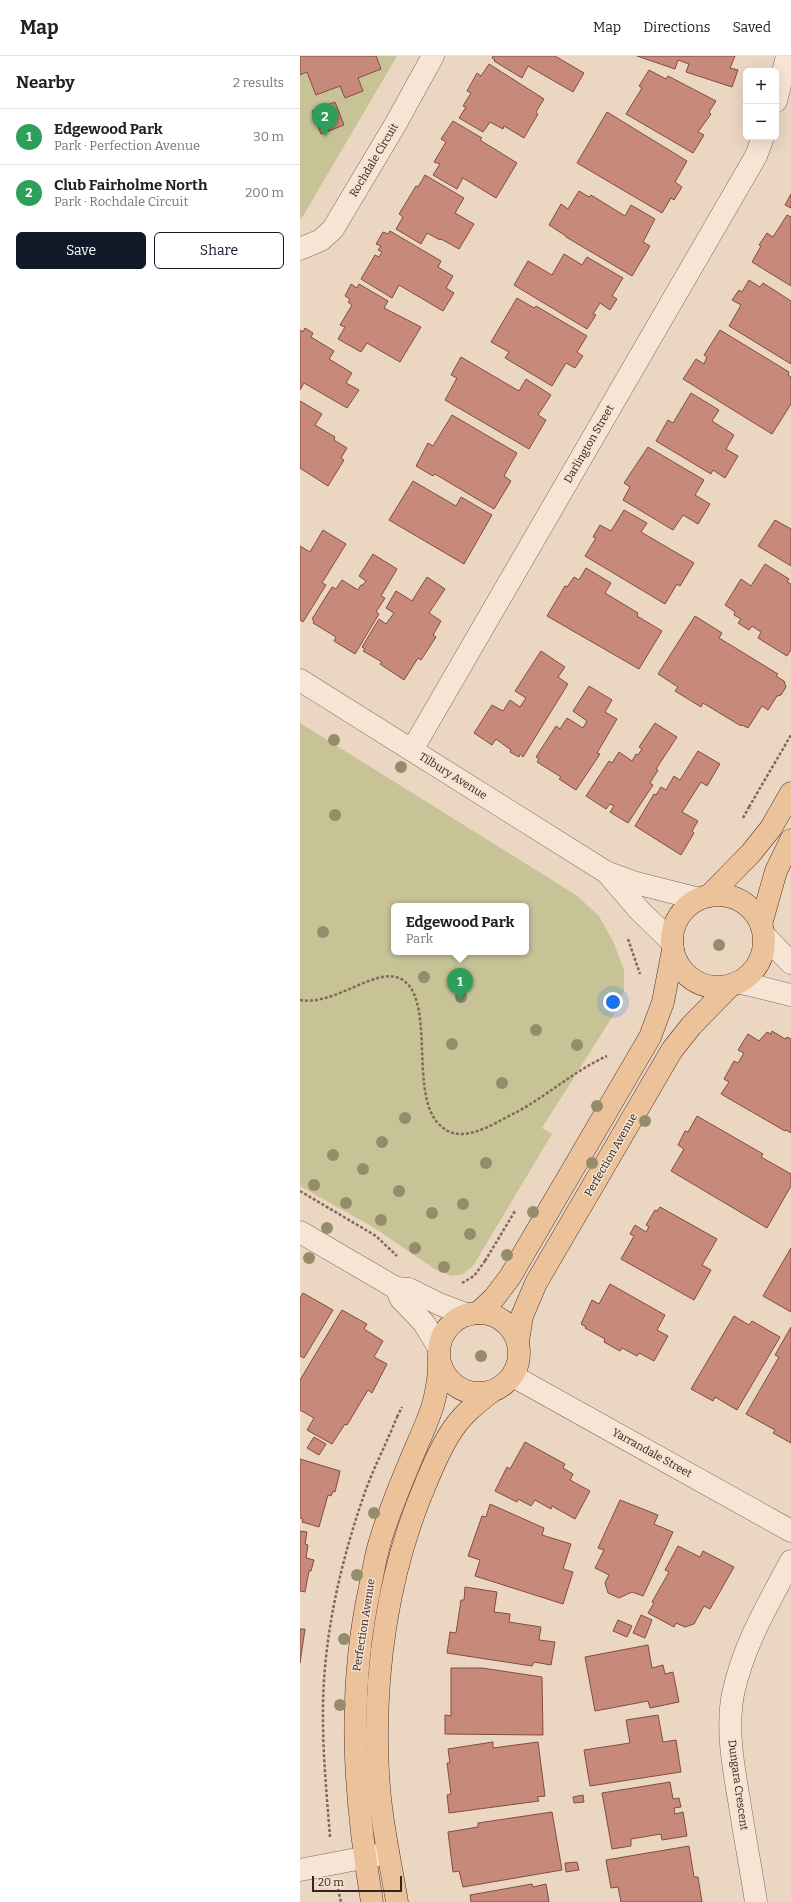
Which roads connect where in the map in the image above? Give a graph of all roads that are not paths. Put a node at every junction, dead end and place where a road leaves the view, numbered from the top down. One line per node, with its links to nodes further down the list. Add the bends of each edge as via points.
1 (433, 56): 5 (street, Rochdale Circuit, via 333,229 320,240)
2 (787, 56): 3 (street)
3 (779, 89)
4 (762, 140): 7 (street, Darlington Street, via 756,156)
5 (300, 249)
6 (300, 680): 7 (street, Tilbury Avenue)
7 (412, 750): 10 (street, Tilbury Avenue)
8 (791, 793): 11 (main road, via 771,828 751,853)
9 (791, 840): 12 (main road, via 776,871)
10 (606, 872): 11 (street, Tilbury Avenue, via 642,884); 13 (street, Tilbury Avenue)
11 (704, 897): 12 (main road, via 722,895 735,898 750,909); 13 (main road, via 688,906 679,916 674,928)
12 (762, 930): 14 (street); 15 (main road, via 763,949 758,962 750,974)
13 (672, 946): 15 (main road, via 678,965 688,976 701,984 716,987); 19 (main road, via 663,1002 650,1037 510,1277 494,1298)
14 (791, 962)
15 (735, 984): 16 (street); 20 (main road, Perfection Avenue, via 691,1026 672,1050 536,1283 522,1316)
16 (791, 996)
17 (300, 1232): 18 (street)
18 (396, 1288): 19 (street, via 409,1289 439,1304); 21 (street, via 401,1299 424,1323)
19 (473, 1314): 20 (main road, via 488,1314 507,1324); 21 (main road, via 457,1320 448,1327 442,1337)
20 (518, 1341): 22 (main road, via 519,1360)
21 (439, 1354): 23 (main road, via 443,1370 449,1380 458,1387 480,1394); 27 (main road, Perfection Avenue, via 437,1387 430,1414 397,1492 378,1548 360,1641 354,1736)
22 (513, 1376): 23 (main road); 24 (street, Yarrandale Street)
23 (491, 1392): 26 (main road, Perfection Avenue, via 467,1411 452,1430 433,1466 411,1522 392,1595 382,1648 377,1736 378,1775)
24 (791, 1531)
25 (791, 1561): 31 (street, Dungara Crescent, via 754,1630 741,1663 733,1695 730,1731 733,1765)
26 (388, 1853): 27 (street); 30 (main road, Perfection Avenue)
27 (364, 1856): 28 (street); 29 (main road, Perfection Avenue)
28 (300, 1870)
29 (372, 1902)
30 (397, 1902)
31 (756, 1902)

